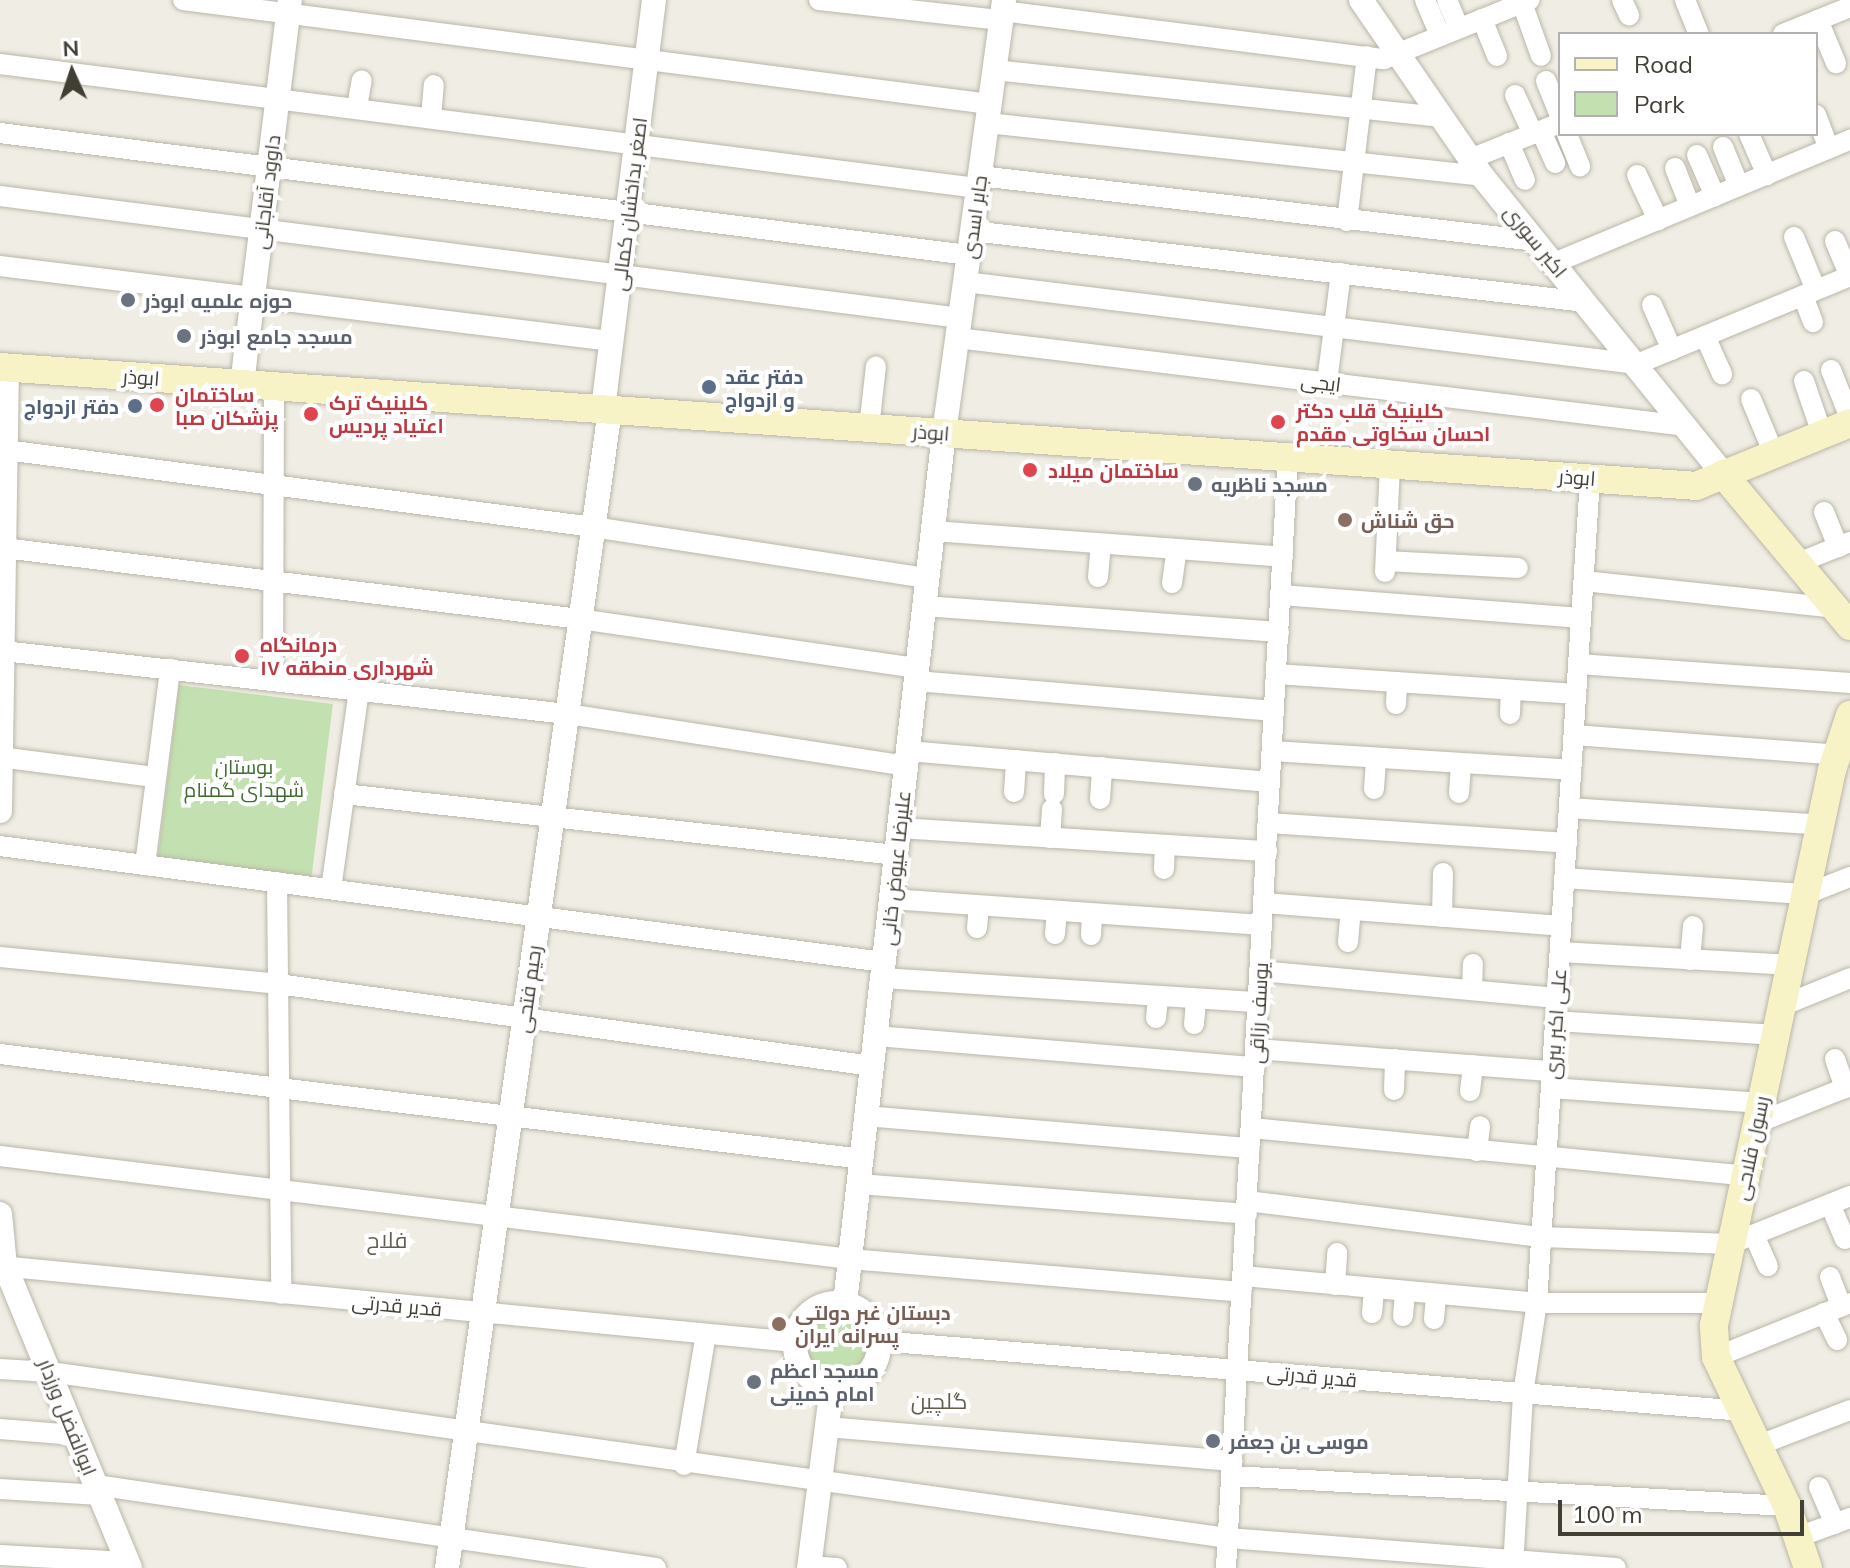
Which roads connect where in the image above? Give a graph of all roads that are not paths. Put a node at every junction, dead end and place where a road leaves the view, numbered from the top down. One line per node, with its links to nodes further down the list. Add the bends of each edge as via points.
1 (183, 0): 9 (street)
2 (654, 0): 20 (street, اصغر بداخشان کمالی)
3 (819, 0): 10 (street)
4 (1425, 0): 13 (street)
5 (1447, 0): 13 (street)
6 (1685, 0): 14 (street)
7 (1356, 1): 16 (street, اکبر سوری)
8 (1526, 2): 12 (street); 19 (street)
9 (289, 6): 20 (street); 28 (street, داوود آقاجانی)
10 (1002, 10): 17 (street); 23 (street, جابر اسدی)
11 (1832, 10): 15 (street); 21 (street)
12 (1482, 19): 13 (street); 18 (street)
13 (1450, 32): 16 (street)
14 (1698, 32)
15 (1788, 32)
16 (1396, 54): 17 (street); 34 (street, اکبر سوری)
17 (1367, 56): 31 (street)
18 (1497, 56)
19 (1541, 56)
20 (647, 63): 32 (street); 41 (street, اصغر بداخشان کمالی)
21 (1836, 63)
22 (0, 64): 28 (street)
23 (994, 70): 31 (street); 32 (street, جابر اسدی)
24 (362, 80): 29 (street)
25 (1546, 81): 30 (street)
26 (434, 85): 33 (street)
27 (1515, 95): 36 (street)
28 (278, 97): 29 (street); 48 (street, داوود آقاجانی)
29 (357, 107): 33 (street)
30 (1558, 110)
31 (1361, 111): 34 (street); 46 (street)
32 (988, 114): 46 (street); 55 (street, جابر اسدی)
33 (431, 117): 41 (street)
34 (1438, 117): 50 (street, اکبر سوری)
35 (1818, 120): 44 (street)
36 (1545, 129): 42 (street); 47 (street)
37 (0, 133): 48 (street)
38 (1568, 136): 49 (street)
39 (1750, 136): 53 (street)
40 (1850, 140): 44 (street)
41 (636, 143): 55 (street); 60 (street, اصغر بداخشان کمالی)
42 (1509, 143): 50 (street); 54 (street)
43 (1723, 147): 56 (street)
44 (1829, 149): 53 (street)
45 (1697, 155): 58 (street)
46 (1354, 162): 50 (street); 62 (street)
47 (1555, 163)
48 (269, 166): 60 (street); 63 (street, داوود آقاجانی)
49 (1580, 166)
50 (1476, 168): 65 (street, اکبر سوری)
51 (1675, 168): 59 (street)
52 (1637, 175): 61 (street)
53 (1767, 175): 56 (street)
54 (1525, 180)
55 (979, 182): 62 (street); 67 (street, جابر اسدی)
56 (1739, 186): 58 (street)
57 (0, 196): 63 (street, ایجی)
58 (1715, 196): 59 (street)
59 (1690, 206): 61 (street)
60 (628, 210): 67 (street); 72 (street, اصغر بداخشان کمالی)
61 (1658, 220): 68 (street)
62 (1347, 221): 65 (street)
63 (261, 231): 72 (street, ایجی); 75 (street, داوود آقاجانی)
64 (1794, 237): 74 (street)
65 (1536, 241): 68 (street, اکبر سوری)
66 (1835, 241): 71 (street)
67 (970, 243): 70 (street); 73 (street, جابر اسدی)
68 (1554, 263): 76 (street, اکبر سوری)
69 (0, 266): 75 (street)
70 (1341, 273): 76 (street); 79 (street)
71 (1850, 276): 74 (street)
72 (619, 278): 80 (street, ایجی); 82 (street, اصغر بداخشان کمالی)
73 (965, 282): 79 (street); 80 (street, جابر اسدی)
74 (1810, 293): 78 (street); 81 (street)
75 (253, 294): 82 (street); 91 (street, داوود آقاجانی)
76 (1586, 302): 84 (street, اکبر سوری)
77 (1652, 305): 83 (street)
78 (1813, 322)
79 (1334, 327): 84 (street); 90 (street)
80 (959, 328): 90 (street, ایجی); 98 (street, جابر اسدی)
81 (1705, 336): 83 (street); 88 (street)
82 (611, 341): 94 (street, اصغر بداخشان کمالی)
83 (1672, 350): 84 (street)
84 (1637, 364): 96 (street, اکبر سوری)
85 (876, 366): 97 (street)
86 (4, 367): 91 (main road, ابوذر); 100 (street)
87 (1831, 370): 95 (street)
88 (1722, 374)
89 (1804, 381): 99 (street)
90 (1327, 382): 96 (street, ایجی)
91 (242, 384): 92 (main road, ابوذر)
92 (274, 386): 94 (main road, ابوذر); 106 (street)
93 (1751, 399): 101 (street)
94 (606, 409): 97 (main road, ابوذر); 108 (street, رحیم فتحی)
95 (1850, 420): 99 (main road, ابوذر)
96 (1685, 426): 104 (street, اکبر سوری)
97 (869, 428): 98 (main road, ابوذر)
98 (944, 433): 102 (main road, ابوذر); 109 (street, علیرضا عیوض خانی)
99 (1822, 434): 101 (main road, ابوذر)
100 (6, 450): 106 (street); 112 (street)
101 (1774, 454): 104 (main road, ابوذر)
102 (1288, 457): 103 (main road, ابوذر); 114 (street, یوسف رزاقی)
103 (1390, 464): 105 (main road, ابوذر); 116 (street, via 1385,568)
104 (1723, 474): 105 (main road, ابوذر, via 1696,486); 115 (main road)
105 (1590, 478): 120 (street, علی اکبر ببری)
106 (273, 482): 108 (street); 119 (street)
107 (1824, 512): 111 (street)
108 (593, 527): 118 (street); 126 (street, رحیم فتحی)
109 (933, 531): 110 (street); 118 (street, علیرضا عیوض خانی)
110 (1101, 544): 113 (street); 117 (street)
111 (1844, 544): 115 (street)
112 (4, 548): 119 (street); 127 (street)
113 (1177, 549): 114 (street); 121 (street)
114 (1283, 557): 122 (street, یوسف رزاقی)
115 (1798, 563): 124 (main road)
116 (1518, 568)
117 (1098, 577)
118 (927, 578): 123 (street, علیرضا عیوض خانی)
119 (273, 580): 126 (street); 134 (street)
120 (1584, 581): 124 (street); 125 (street, علی اکبر ببری)
121 (1172, 583)
122 (1281, 595): 125 (street); 128 (street, یوسف رزاقی)
123 (924, 606): 128 (street); 132 (street, علیرضا عیوض خانی)
124 (1843, 617)
125 (1581, 618): 130 (street, علی اکبر ببری)
126 (580, 619): 132 (street); 143 (street, رحیم فتحی)
127 (2, 620): 129 (street)
128 (1279, 632): 133 (street, یوسف رزاقی)
129 (3, 651): 131 (street); 137 (street)
130 (1578, 664): 136 (street); 140 (street, علی اکبر ببری)
131 (170, 669): 134 (street); 157 (street)
132 (916, 674): 142 (street); 149 (street, علیرضا عیوض خانی)
133 (1276, 674): 135 (street); 142 (street, یوسف رزاقی)
134 (273, 681): 138 (street)
135 (1397, 682): 139 (street); 141 (street)
136 (1850, 683)
137 (1, 684): 148 (street)
138 (359, 690): 143 (street); 162 (street)
139 (1511, 690): 140 (street); 144 (street)
140 (1576, 694): 146 (street, علی اکبر ببری)
141 (1396, 704)
142 (1274, 711): 147 (street, یوسف رزاقی)
143 (567, 714): 149 (street); 166 (street, رحیم فتحی)
144 (1510, 714)
145 (1850, 715): 154 (main road, رسول فلاحی)
146 (1574, 735): 154 (street); 156 (street, علی اکبر ببری)
147 (1272, 751): 150 (street); 158 (street, یوسف رزاقی)
148 (0, 757): 157 (street); 165 (street)
149 (907, 758): 151 (street); 169 (street, علیرضا عیوض خانی)
150 (1376, 758): 153 (street); 159 (street)
151 (1016, 760): 152 (street); 160 (street)
152 (1055, 763): 155 (street); 170 (street)
153 (1461, 763): 156 (street); 161 (street)
154 (1840, 763): 168 (main road, رسول فلاحی)
155 (1102, 767): 158 (street); 163 (street)
156 (1571, 770): 164 (street, علی اکبر ببری)
157 (154, 777): 176 (street)
158 (1270, 782): 167 (street, یوسف رزاقی)
159 (1374, 789)
160 (1014, 792)
161 (1459, 793)
162 (344, 794): 166 (street); 182 (street)
163 (1100, 799)
164 (1569, 808): 168 (street); 171 (street, علی اکبر ببری)
165 (0, 811)
166 (552, 819): 175 (street); 189 (street, رحیم فتحی)
167 (1268, 823): 171 (street); 174 (street, یوسف رزاقی)
168 (1822, 825): 183 (main road, رسول فلاحی)
169 (899, 828): 170 (street); 175 (street, علیرضا عیوض خانی)
170 (1050, 838): 172 (street)
171 (1567, 843): 180 (street, علی اکبر ببری)
172 (1165, 845): 174 (street); 177 (street)
173 (0, 846): 176 (street)
174 (1267, 851): 185 (street, یوسف رزاقی)
175 (896, 855): 184 (street, علیرضا عیوض خانی)
176 (145, 865): 181 (street)
177 (1164, 869)
178 (1443, 873): 190 (street)
179 (1850, 877): 183 (street)
180 (1564, 878): 183 (street); 192 (street, علی اکبر ببری)
181 (277, 882): 182 (street); 205 (street)
182 (331, 889): 189 (street)
183 (1807, 894): 201 (main road, رسول فلاحی)
184 (891, 899): 186 (street); 202 (street, علیرضا عیوض خانی)
185 (1264, 903): 187 (street); 191 (street, یوسف رزاقی)
186 (979, 906): 188 (street); 194 (street)
187 (1351, 910): 190 (street); 196 (street)
188 (1057, 911): 191 (street, via 1092,925); 195 (street)
189 (538, 917): 202 (street); 211 (street, رحیم فتحی)
190 (1442, 917): 192 (street)
191 (1262, 925): 203 (street, یوسف رزاقی)
192 (1561, 926): 197 (street, علی اکبر ببری)
193 (1693, 926): 199 (street)
194 (977, 928)
195 (1055, 934)
196 (1348, 942)
197 (1560, 952): 199 (street); 207 (street, علی اکبر ببری)
198 (0, 957): 205 (street)
199 (1690, 960): 201 (street)
200 (1473, 964): 206 (street)
201 (1793, 965): 210 (main road, رسول فلاحی)
202 (883, 970): 208 (street, via 1157,1008); 214 (street, علیرضا عیوض خانی)
203 (1260, 971): 206 (street); 209 (street, یوسف رزاقی)
204 (1850, 978): 210 (street)
205 (278, 984): 211 (street); 223 (street)
206 (1472, 990): 207 (street)
207 (1557, 998): 212 (street, علی اکبر ببری)
208 (1196, 1001): 209 (street); 219 (street)
209 (1258, 1002): 216 (street, یوسف رزاقی)
210 (1784, 1005): 213 (main road, رسول فلاحی)
211 (524, 1018): 221 (street); 228 (street, رحیم فتحی)
212 (1555, 1021): 213 (street); 222 (street, علی اکبر ببری)
213 (1775, 1035): 227 (main road, رسول فلاحی)
214 (876, 1036): 219 (street); 221 (street, علیرضا عیوض خانی)
215 (0, 1054): 223 (street)
216 (1255, 1058): 217 (street); 219 (street); 231 (street, یوسف رزاقی)
217 (1395, 1059): 220 (street); 225 (street)
218 (1835, 1059): 224 (street)
219 (1193, 1062)
220 (1473, 1065): 222 (street); 226 (street)
221 (872, 1066): 229 (street, علیرضا عیوض خانی)
222 (1551, 1080): 227 (street); 234 (street, علی اکبر ببری)
223 (279, 1087): 228 (street); 238 (street)
224 (1848, 1087): 227 (street)
225 (1394, 1090)
226 (1470, 1091)
227 (1759, 1113): 236 (main road, رسول فلاحی)
228 (510, 1116): 235 (street); 243 (street, رحیم فتحی)
229 (866, 1116): 231 (street); 235 (street, علیرضا عیوض خانی)
230 (1480, 1126): 232 (street)
231 (1251, 1138): 232 (street, via 1413,1152); 241 (street, یوسف رزاقی)
232 (1477, 1151): 234 (street)
233 (0, 1156): 238 (street)
234 (1546, 1158): 236 (street); 244 (street, علی اکبر ببری)
235 (862, 1159): 237 (street, علیرضا عیوض خانی)
236 (1746, 1176): 245 (main road, رسول فلاحی)
237 (859, 1184): 241 (street); 248 (street, علیرضا عیوض خانی)
238 (280, 1190): 243 (street); 256 (street)
239 (1850, 1196): 240 (street)
240 (1830, 1204): 245 (street); 246 (street)
241 (1247, 1208): 244 (street, via 1391,1228); 252 (street, یوسف رزاقی)
242 (0, 1214): 249 (street, ابوالفضل ورزدار)
243 (497, 1216): 248 (street); 262 (street, رحیم فتحی)
244 (1541, 1237): 245 (street); 259 (street, علی اکبر ببری)
245 (1742, 1239): 250 (street); 260 (main road, رسول فلاحی)
246 (1845, 1239)
247 (1337, 1253): 253 (street)
248 (850, 1259): 252 (street); 258 (street, علیرضا عیوض خانی)
249 (2, 1266): 256 (street, قدیر قدرتی); 273 (street, ابوالفضل ورزدار)
250 (1768, 1266)
251 (1830, 1277): 261 (street)
252 (1243, 1284): 253 (street); 272 (street, یوسف رزاقی)
253 (1335, 1285): 254 (street)
254 (1374, 1288): 255 (street); 263 (street)
255 (1405, 1292): 257 (street); 264 (street)
256 (281, 1294): 262 (street, قدیر قدرتی)
257 (1436, 1294): 259 (street); 265 (street)
258 (845, 1303): 268 (street, via 869,1317); 269 (street, via 811,1311)
259 (1537, 1303): 260 (street); 275 (street, علی اکبر ببری)
260 (1718, 1303): 270 (main road, رسول فلاحی)
261 (1838, 1308): 267 (street); 270 (street)
262 (483, 1313): 266 (street, قدیر قدرتی); 280 (street, رحیم فتحی)
263 (1372, 1313)
264 (1403, 1316)
265 (1434, 1319)
266 (706, 1334): 269 (street, قدیر قدرتی); 283 (street)
267 (1837, 1340)
268 (879, 1341): 272 (street, قدیر قدرتی); 274 (street, via 866,1376)
269 (794, 1342): 274 (street, via 808,1377)
270 (1716, 1357): 277 (main road, رسول فلاحی)
271 (0, 1369): 273 (street)
272 (1238, 1370): 275 (street, قدیر قدرتی); 284 (street, یوسف رزاقی)
273 (50, 1372): 280 (street); 281 (street, ابوالفضل ورزدار)
274 (832, 1387): 278 (street)
275 (1523, 1394): 277 (street, قدیر قدرتی); 289 (street, علی اکبر ببری)
276 (1850, 1410): 282 (street)
277 (1744, 1411): 282 (main road, رسول فلاحی)
278 (827, 1427): 284 (street); 285 (street)
279 (0, 1429): 281 (street)
280 (466, 1432): 283 (street); 292 (street, رحیم فتحی)
281 (75, 1435): 288 (street, ابوالفضل ورزدار)
282 (1759, 1445): 290 (main road, رسول فلاحی)
283 (684, 1465): 285 (street)
284 (1232, 1468): 289 (street); 294 (street, یوسف رزاقی)
285 (820, 1484): 294 (street); 298 (street)
286 (1819, 1487): 291 (street)
287 (0, 1489): 288 (street)
288 (98, 1490): 292 (street); 296 (street, ابوالفضل ورزدار)
289 (1517, 1494): 290 (street); 297 (street, علی اکبر ببری)
290 (1787, 1506): 293 (main road, رسول فلاحی)
291 (1842, 1521): 293 (street)
292 (451, 1536): 299 (street, رحیم فتحی); 300 (street)
293 (1798, 1537): 304 (main road, رسول فلاحی)
294 (1228, 1538): 297 (street); 302 (street, یوسف رزاقی)
295 (0, 1555): 296 (street)
296 (128, 1565)
297 (1513, 1566): 303 (street)
298 (809, 1567): 301 (street)
299 (447, 1568)
300 (656, 1568)
301 (837, 1568)
302 (1226, 1568)
303 (1616, 1568)
304 (1808, 1568)

